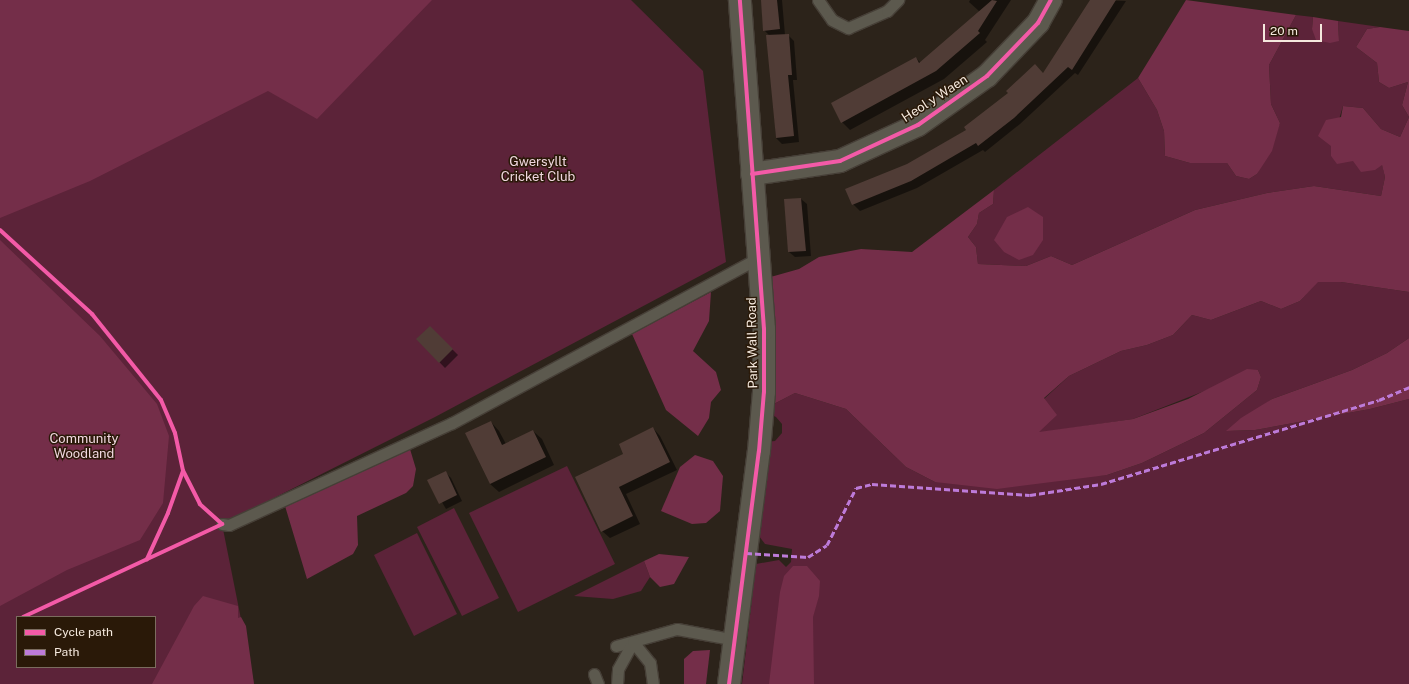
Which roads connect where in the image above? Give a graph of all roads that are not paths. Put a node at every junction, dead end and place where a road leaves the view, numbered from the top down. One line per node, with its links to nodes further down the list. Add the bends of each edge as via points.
1 (740, 0): 5 (street, Park Wall Road)
2 (818, 0): 3 (lane, via 832,20 848,28 887,11)
3 (898, 0)
4 (1051, 0): 5 (street, Heol y Waen, via 1038,23 987,76 918,125 840,161)
5 (752, 174): 6 (street, Park Wall Road)
6 (759, 258): 7 (lane, via 452,423 229,525); 8 (street, Park Wall Road, via 764,328 764,392)
7 (222, 524)
8 (735, 640): 9 (lane, via 677,629); 13 (street, Park Wall Road)
9 (633, 642): 10 (lane); 11 (lane, via 618,669); 12 (lane, via 650,663)
10 (616, 646)
11 (617, 684)
12 (652, 684)
13 (730, 684)

